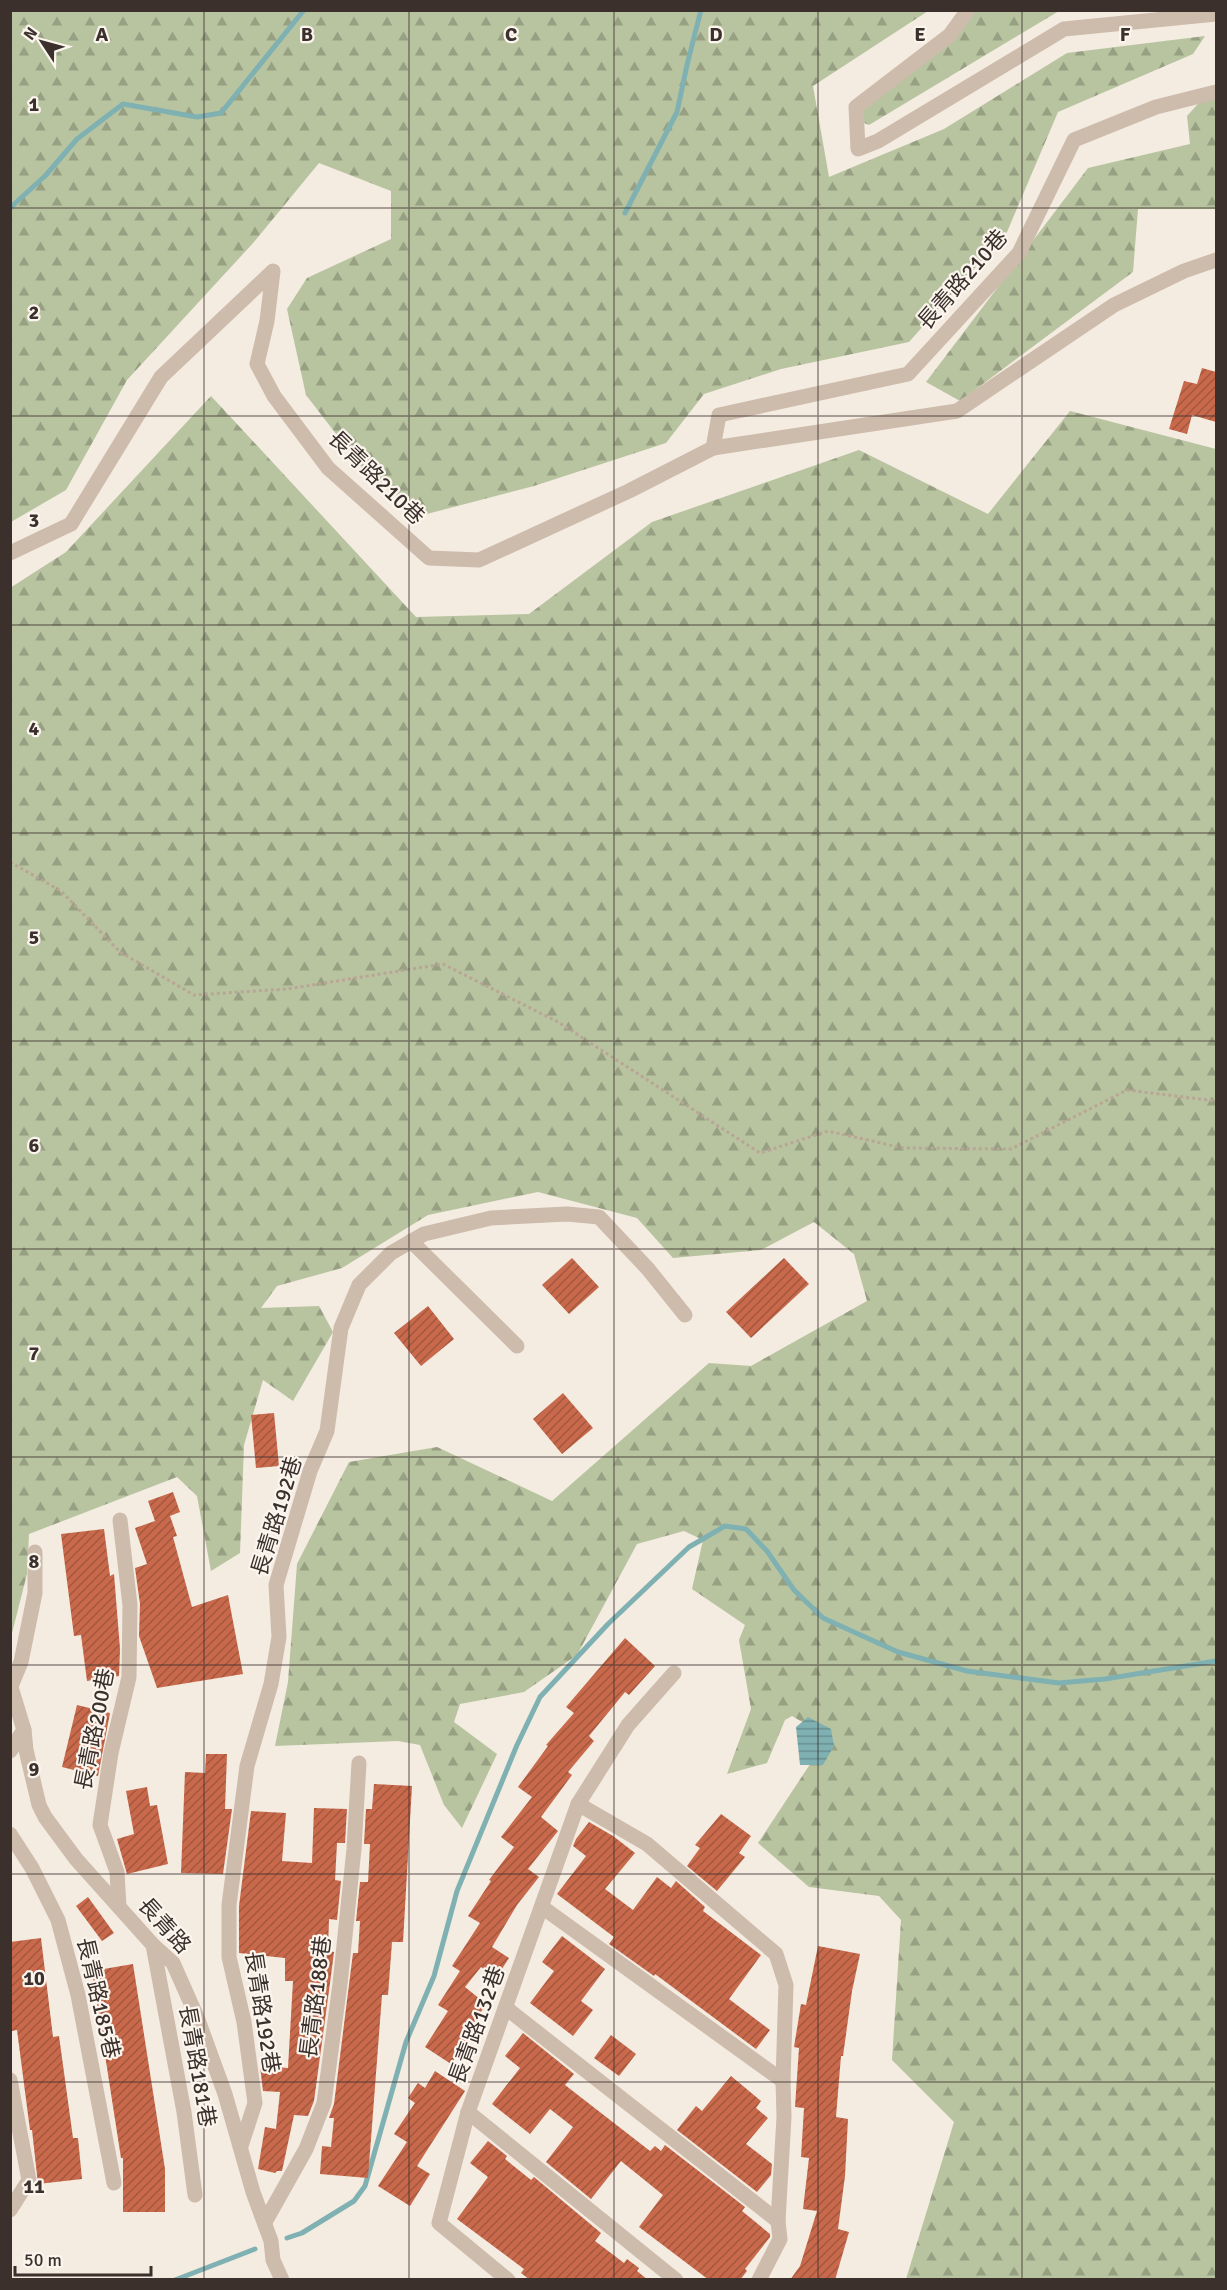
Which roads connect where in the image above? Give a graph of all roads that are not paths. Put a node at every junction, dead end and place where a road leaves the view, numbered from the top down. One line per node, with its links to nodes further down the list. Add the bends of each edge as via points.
1 (968, 10): 2 (street, via 951,35 856,107 858,149 878,141 1064,29)
2 (1216, 14)
3 (1216, 92): 5 (street, 長青路210巷, via 1156,107 1074,140 1020,253 908,374 719,415)
4 (1216, 260): 5 (street, 長青路210巷, via 1114,305 957,411)
5 (713, 448): 6 (street, 長青路210巷, via 479,560 429,558 328,468 274,396 257,364 273,272 161,377 71,524)
6 (10, 553)
7 (411, 1241): 8 (street, 長青路192巷, via 423,1234 491,1218 567,1214 599,1217); 9 (street); 26 (street, 長青路192巷, via 391,1253 359,1285 341,1328 327,1431 310,1471 276,1585 279,1637 272,1684 247,1766 229,1905 229,1957 244,2022 255,2103)
8 (685, 1315)
9 (517, 1346)
10 (120, 1520): 19 (street, 長青路200巷, via 130,1605 129,1677 111,1753 100,1825 117,1872)
11 (35, 1552): 13 (street, via 35,1593 21,1662)
12 (674, 1673): 17 (street, 長青路132巷, via 628,1725)
13 (11, 1685): 14 (street, 長青路)
14 (24, 1730): 15 (street); 19 (street, 長青路, via 39,1805 45,1817)
15 (10, 1751)
16 (359, 1763): 31 (street, 長青路188巷, via 354,1849 324,2103 306,2149)
17 (578, 1804): 20 (street, 長青路132巷); 24 (street, via 647,1844 776,1954 786,1985)
18 (10, 1834): 27 (street, 長青路185巷, via 58,1920 78,1995)
19 (119, 1907): 21 (street, 長青路)
20 (542, 1907): 22 (street, 長青路132巷); 24 (street)
21 (153, 1945): 26 (street, 長青路, via 172,1963 197,2017); 28 (street, 長青路181巷)
22 (506, 2008): 25 (street, 長青路132巷); 30 (street)
23 (10, 2080): 29 (street, via 29,2180)
24 (783, 2081): 30 (street)
25 (468, 2112): 33 (street, via 439,2223); 34 (street, 長青路132巷)
26 (241, 2146): 31 (street, 長青路)
27 (114, 2183)
28 (195, 2195)
29 (10, 2210)
30 (778, 2221): 35 (street, via 780,2240)
31 (264, 2222): 32 (street, 長青路)
32 (282, 2280)
33 (508, 2280)
34 (676, 2280)
35 (759, 2280)

